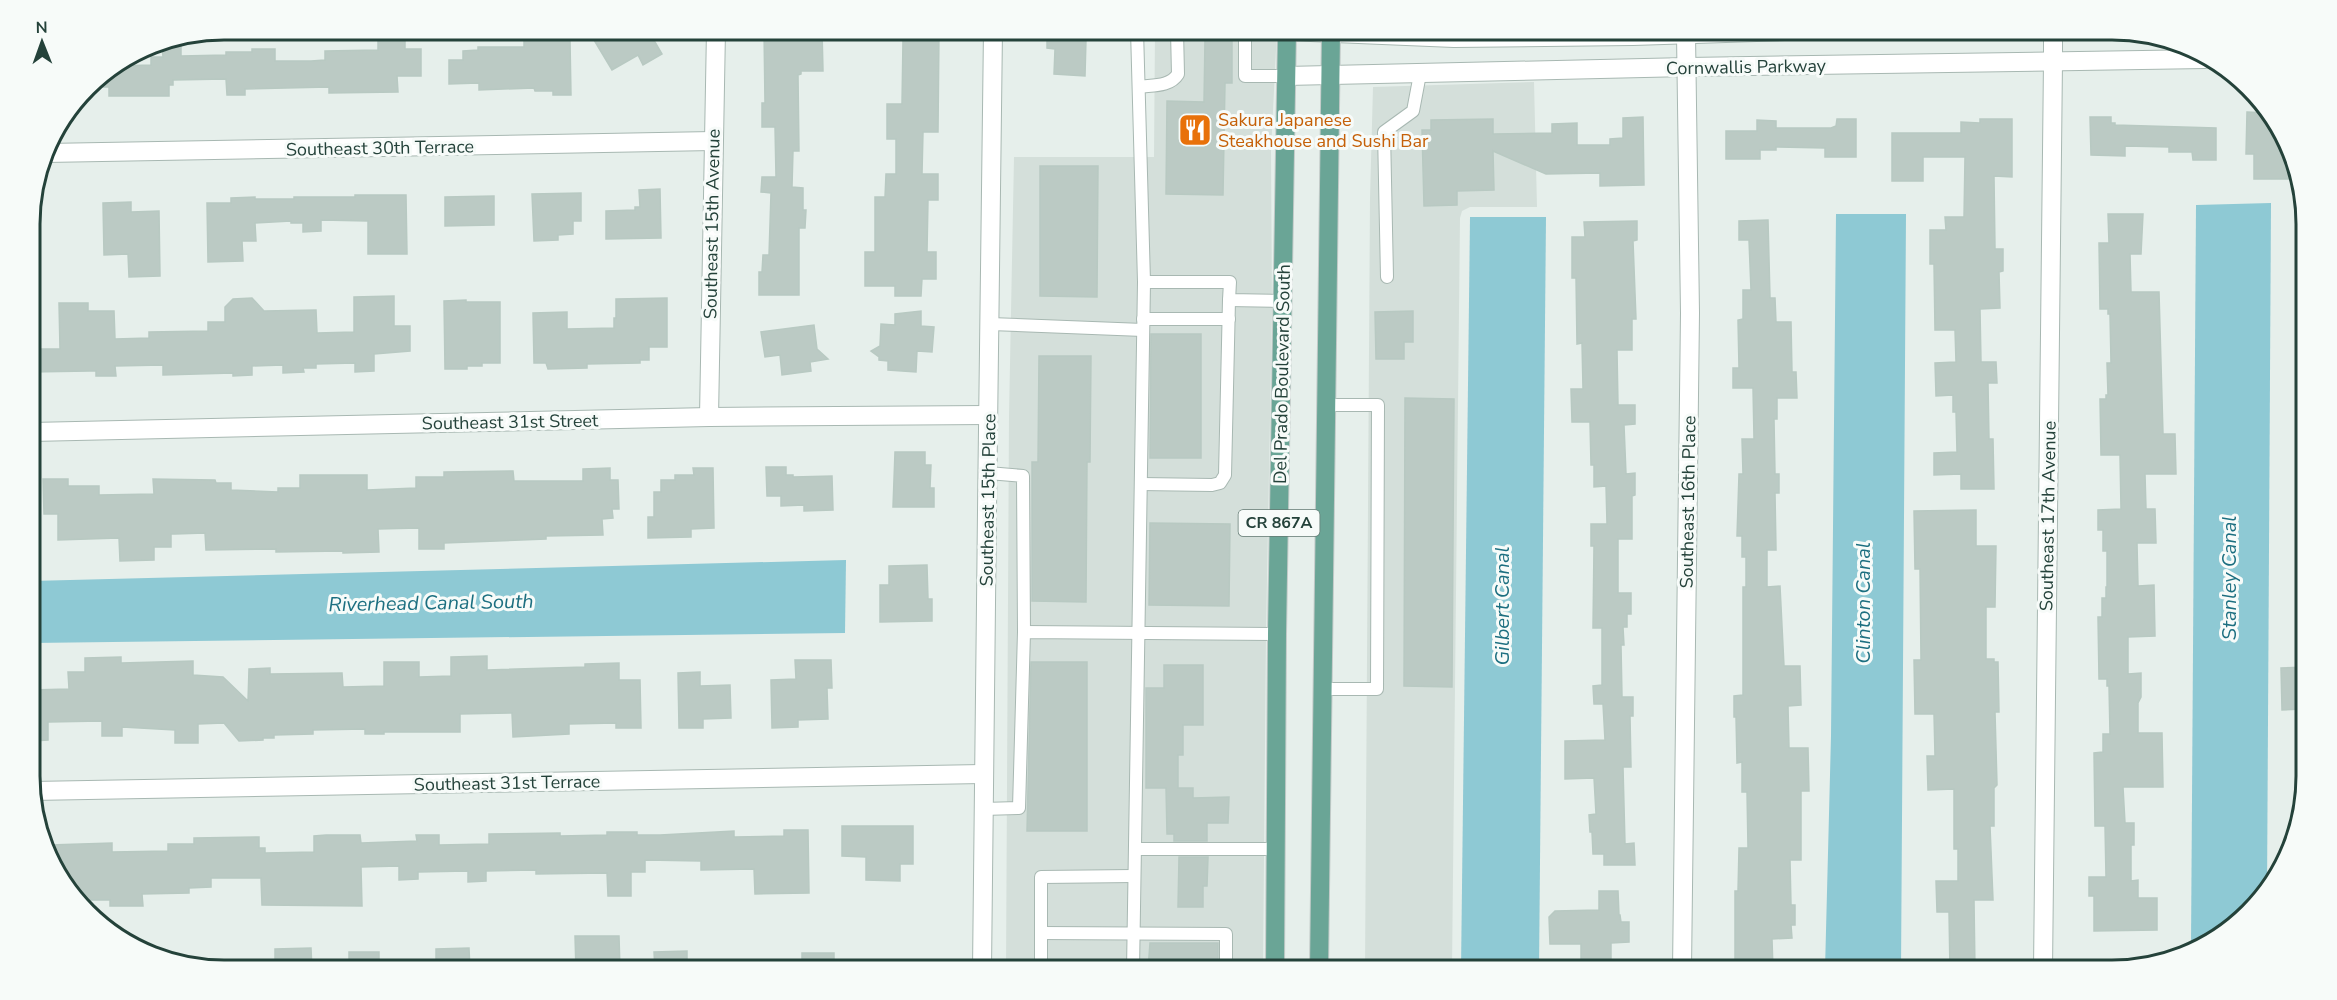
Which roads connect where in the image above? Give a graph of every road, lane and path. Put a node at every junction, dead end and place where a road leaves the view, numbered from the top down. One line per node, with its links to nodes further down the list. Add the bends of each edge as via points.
1 (716, 41): 17 (street, Southeast 15th Avenue)
2 (993, 41): 24 (street, Southeast 15th Place)
3 (1137, 41): 16 (lane)
4 (1177, 41): 16 (lane, via 1175,78 1168,83)
5 (1245, 41): 14 (lane, via 1245,76)
6 (1287, 41): 14 (main road, Del Prado Boulevard South / CR 867A)
7 (1331, 41): 15 (main road, CR 867A)
8 (1686, 41): 12 (street, Southeast 16th Place)
9 (2053, 41): 11 (street, Southeast 17th Avenue)
10 (2193, 59): 11 (street, Cornwallis Parkway)
11 (2053, 61): 12 (street, Cornwallis Parkway); 48 (street, Southeast 17th Avenue)
12 (1688, 67): 13 (street, Cornwallis Parkway); 47 (street, Southeast 16th Place, via 1690,313)
13 (1420, 74): 15 (street, Cornwallis Parkway); 19 (lane, via 1413,111 1384,132)
14 (1286, 76): 15 (street, Cornwallis Parkway); 22 (main road, Del Prado Boulevard South / CR 867A)
15 (1331, 76): 26 (main road, CR 867A)
16 (1139, 87): 20 (lane)
17 (714, 141): 18 (street, Southeast 30th Terrace); 28 (street, Southeast 15th Avenue)
18 (55, 153)
19 (1387, 277)
20 (1144, 282): 21 (lane, via 1230,282); 25 (lane)
21 (1229, 300): 22 (lane); 23 (lane)
22 (1283, 300): 34 (main road, Del Prado Boulevard South / CR 867A)
23 (1229, 319): 25 (lane); 31 (lane, via 1225,475 1220,483 1212,485)
24 (990, 324): 25 (lane); 27 (street, Southeast 15th Place)
25 (1143, 324): 31 (lane)
26 (1325, 405): 35 (main road, CR 867A); 35 (lane, via 1378,405 1377,689)
27 (988, 415): 28 (street, Southeast 31st Street); 30 (street, Southeast 15th Place)
28 (709, 417): 29 (street, Southeast 31st Street)
29 (41, 432)
30 (988, 473): 32 (lane, via 1023,476); 36 (street, Southeast 15th Place)
31 (1141, 484): 33 (lane)
32 (1024, 632): 33 (lane); 38 (lane, via 1019,808)
33 (1138, 632): 34 (lane); 39 (lane)
34 (1277, 634): 40 (main road, Del Prado Boulevard South / CR 867A)
35 (1322, 689): 46 (main road, CR 867A)
36 (982, 774): 37 (street, Southeast 31st Terrace); 38 (street, Southeast 15th Place)
37 (41, 791)
38 (983, 809): 49 (street, Southeast 15th Place)
39 (1135, 849): 40 (lane); 41 (lane)
40 (1276, 849): 45 (main road, Del Prado Boulevard South / CR 867A)
41 (1134, 876): 42 (lane, via 1041,877); 43 (lane)
42 (1041, 933): 43 (lane); 50 (lane)
43 (1134, 934): 44 (lane, via 1226,934); 51 (lane)
44 (1226, 959)
45 (1275, 959)
46 (1319, 959)
47 (1683, 959)
48 (2043, 959)
49 (982, 960)
50 (1041, 960)
51 (1133, 960)

